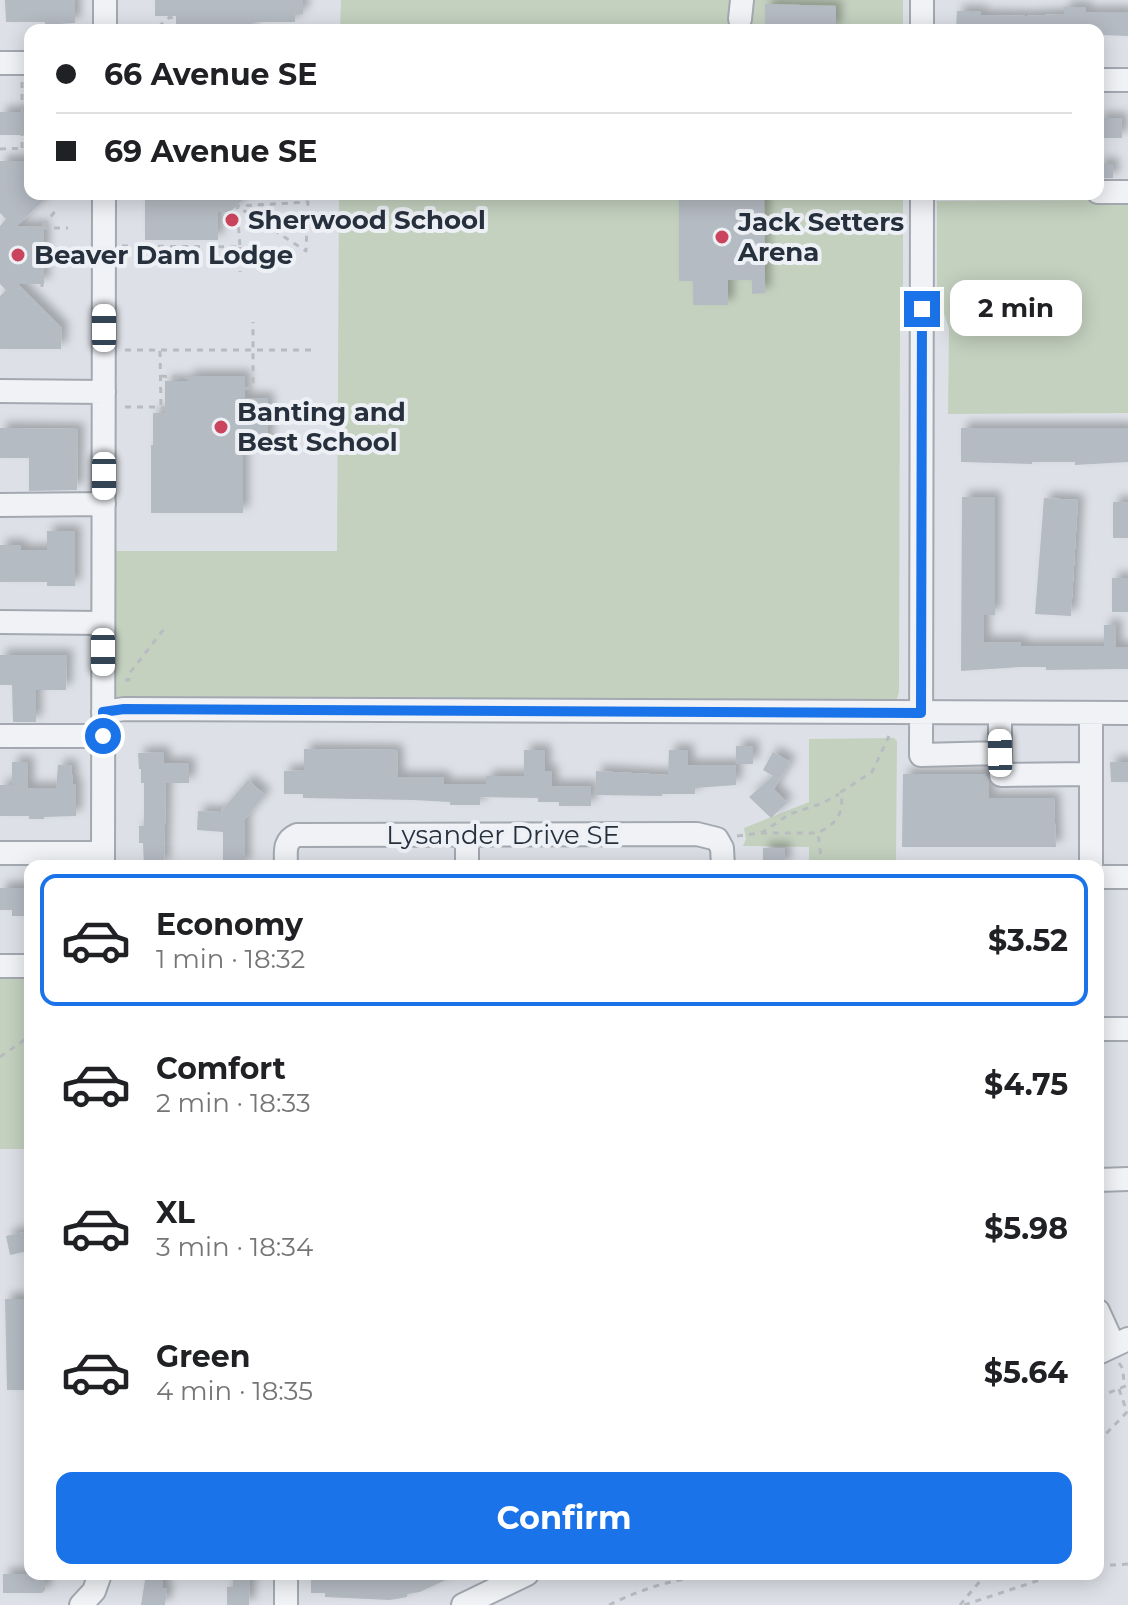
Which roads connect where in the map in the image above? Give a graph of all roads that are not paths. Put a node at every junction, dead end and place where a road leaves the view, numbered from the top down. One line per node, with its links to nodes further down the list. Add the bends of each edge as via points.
1 (105, 0): 3 (street)
2 (922, 0): 4 (street)
3 (111, 24)
4 (922, 24)
5 (0, 63): 6 (street)
6 (24, 69)
7 (1104, 80): 8 (street)
8 (1128, 80)
9 (1104, 192): 10 (street)
10 (1128, 192)
11 (104, 200): 14 (street)
12 (922, 200): 20 (street)
13 (0, 391): 14 (street)
14 (104, 392): 15 (street)
15 (104, 504): 16 (street); 18 (street)
16 (0, 505)
17 (0, 622): 18 (street)
18 (103, 623): 19 (street)
19 (103, 712): 20 (street); 25 (street)
20 (921, 713): 21 (street); 26 (street, via 921,755)
21 (1000, 713): 22 (street); 26 (street)
22 (1091, 713): 23 (street); 27 (street)
23 (1128, 713)
24 (0, 736): 25 (street)
25 (103, 736): 30 (street)
26 (1000, 753): 27 (street, via 1001,775)
27 (1091, 774): 34 (street)
28 (467, 836): 31 (street, Lysander Drive SE, via 297,835 286,845); 32 (street); 33 (street, Lysander Drive SE, via 697,834 717,839)
29 (0, 853): 30 (street)
30 (103, 860)
31 (286, 860)
32 (467, 860)
33 (723, 860)
34 (1091, 860)
35 (1104, 877): 36 (street)
36 (1128, 877)
37 (0, 966): 38 (street)
38 (24, 966)
39 (1104, 1029): 40 (street)
40 (1128, 1029)
41 (1128, 1179): 42 (street)
42 (1104, 1180)
43 (1104, 1325): 44 (street)
44 (1113, 1345)
45 (98, 1580): 48 (street)
46 (286, 1580): 49 (street)
47 (515, 1580): 50 (street)
48 (82, 1604)
49 (286, 1605)
50 (463, 1605)

